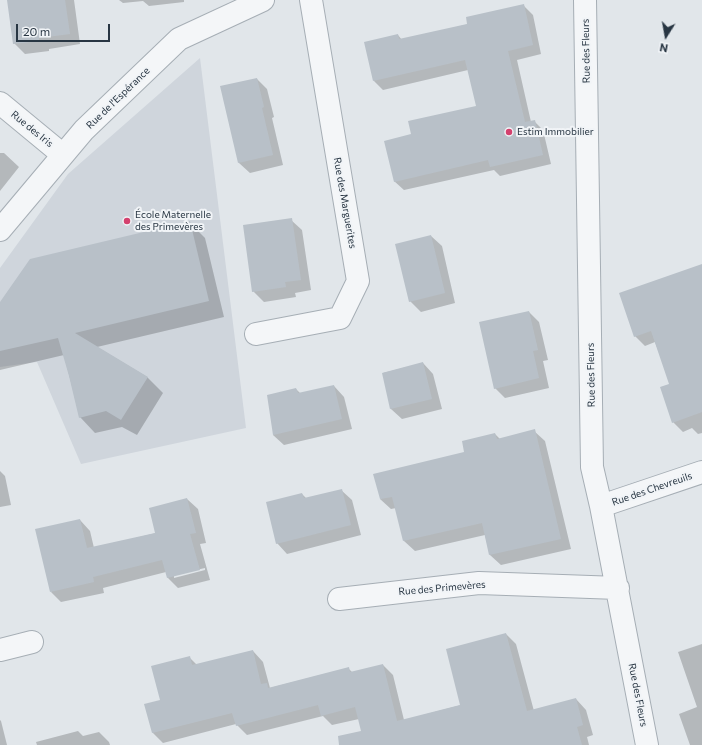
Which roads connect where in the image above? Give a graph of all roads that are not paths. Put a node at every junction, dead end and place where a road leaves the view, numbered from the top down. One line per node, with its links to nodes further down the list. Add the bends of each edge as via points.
1 (263, 0): 5 (street, Rue de l'Espérance, via 179,39 84,130)
2 (311, 0): 7 (street, Rue des Marguerites, via 358,281 340,318)
3 (585, 0): 9 (street, Rue des Fleurs, via 592,467)
4 (0, 103): 5 (street, Rue des Iris)
5 (63, 155): 6 (street, Rue de l'Espérance)
6 (0, 230)
7 (256, 334)
8 (702, 472): 9 (street, Rue des Chevreuils)
9 (601, 506): 10 (street, Rue des Fleurs)
10 (618, 588): 11 (street, Rue des Primevères, via 479,583); 14 (street, Rue des Fleurs)
11 (339, 599)
12 (32, 642): 13 (street)
13 (0, 650)
14 (647, 745)

